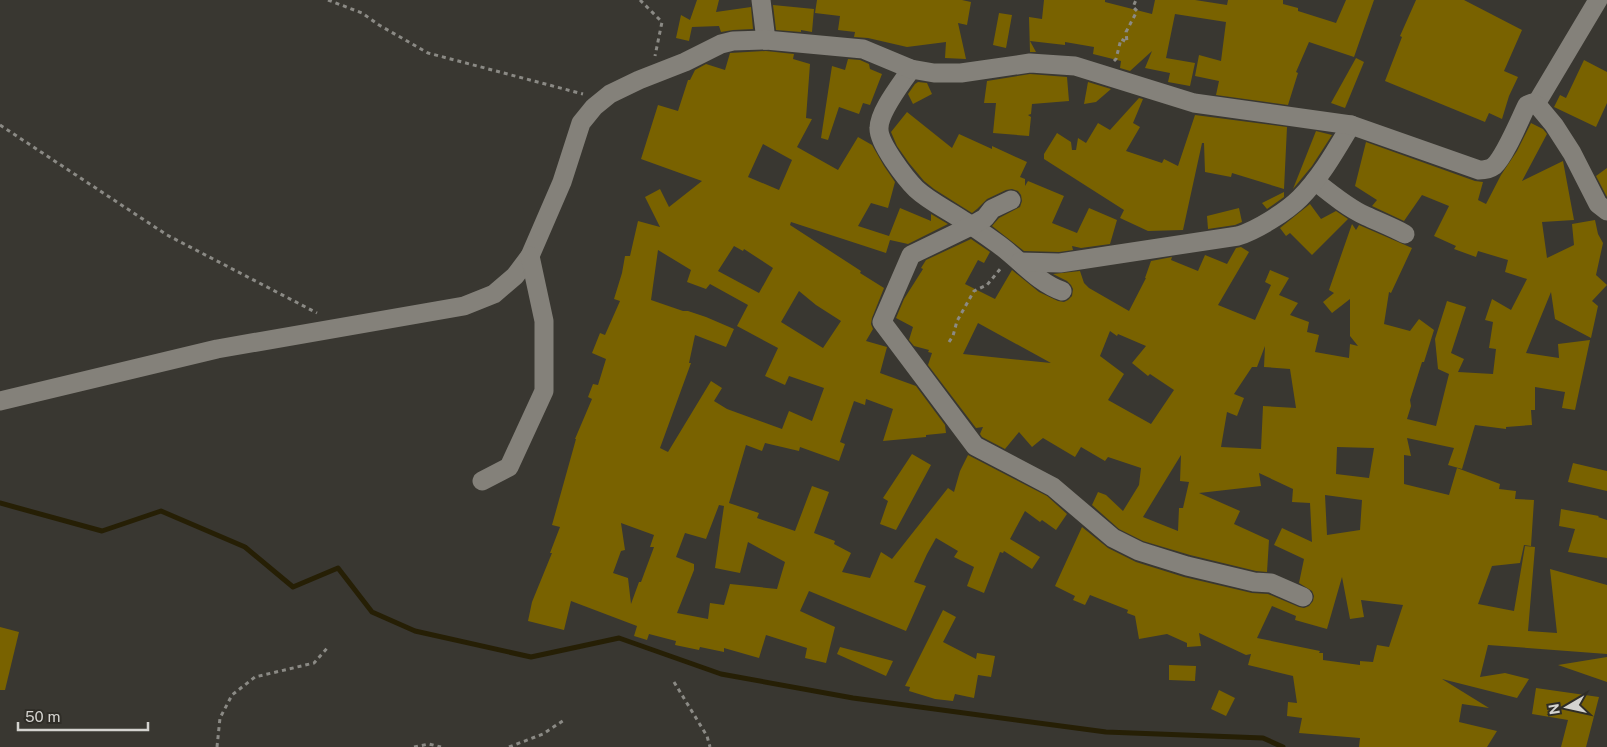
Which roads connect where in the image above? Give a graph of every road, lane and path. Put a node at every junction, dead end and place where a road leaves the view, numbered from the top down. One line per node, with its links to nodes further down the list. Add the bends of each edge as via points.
1 (328, 0): 10 (path, via 362,12 428,53 584,94)
2 (640, 0): 9 (path, via 662,22)
3 (762, 0): 6 (street)
4 (1136, 0): 8 (path, via 1134,7 1137,11 1126,32 1127,42 1121,39 1116,59)
5 (1598, 0): 11 (street)
6 (766, 40): 7 (street, via 863,49); 9 (street, via 721,44)
7 (911, 68): 8 (street, via 934,73 961,73 1030,63 1075,66); 17 (street, via 882,116 878,128 880,136 916,188)
8 (1100, 73): 13 (street, via 1194,103)
9 (651, 76): 10 (street)
10 (610, 94): 19 (street, via 581,123 562,182)
11 (1536, 104): 13 (street, via 1527,105 1502,156 1494,166 1483,170); 16 (street, via 1572,153 1598,204)
12 (0, 125): 22 (path, via 167,235)
13 (1351, 125): 14 (street)
14 (1315, 181): 18 (street, via 1366,216); 20 (street, via 1299,199 1254,230 1238,236 1060,264)
15 (1012, 200): 17 (street, via 992,209 985,218)
16 (1607, 211)
17 (971, 226): 20 (street); 26 (street, via 910,255 882,322 976,446 1053,487 1113,538 1139,551 1216,573 1271,584)
18 (1405, 234)
19 (530, 256): 22 (street, via 515,276 494,294 464,306); 25 (street, via 544,321 544,391 509,467)
20 (1020, 262): 21 (street); 23 (path, via 1008,260 987,285 974,291)
21 (1062, 291)
22 (343, 326): 24 (street, via 217,349)
23 (949, 342)
24 (0, 401)
25 (482, 480)
26 (1303, 597)
27 (328, 647): 30 (path, via 314,663 255,677 232,696 220,718)
28 (674, 682): 35 (path, via 707,736)
29 (564, 720): 34 (path, via 543,734)
30 (217, 747)
31 (414, 747): 32 (path, via 429,744)
32 (441, 747)
33 (505, 747): 34 (path)
34 (509, 747)
35 (710, 747)

